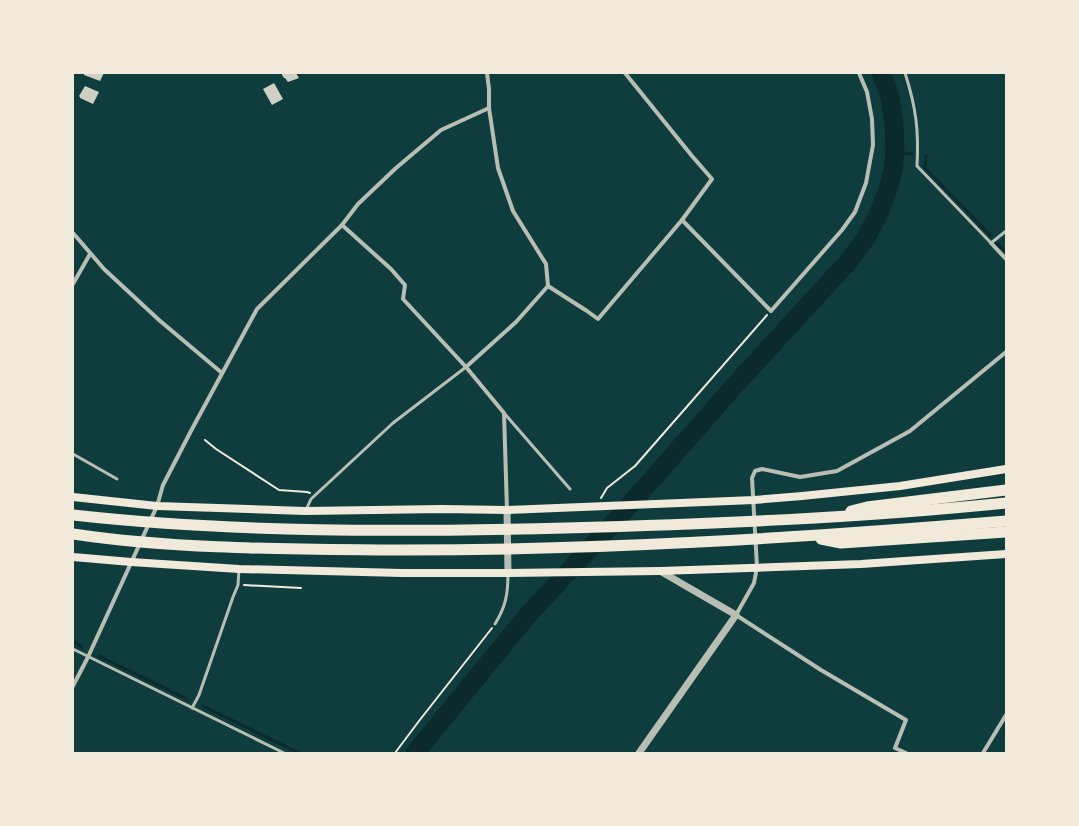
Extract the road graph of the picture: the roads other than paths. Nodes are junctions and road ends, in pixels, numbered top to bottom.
1 (487, 73) edge
2 (625, 73) edge
3 (859, 73) edge
4 (905, 73) edge
5 (489, 108) junction
6 (682, 220) junction
7 (342, 225) junction
8 (1006, 230) edge
9 (73, 233) edge
10 (991, 244) junction
11 (90, 254) junction
12 (1006, 259) edge
13 (73, 284) edge
14 (548, 286) junction
15 (1006, 352) edge
16 (466, 367) junction
17 (222, 373) junction
18 (504, 412) junction
19 (73, 454) edge
20 (1006, 469) edge
21 (117, 479) dead end
22 (570, 489) dead end
23 (1006, 490) edge
24 (73, 497) edge
25 (754, 500) junction
26 (1006, 503) edge
27 (157, 506) junction
28 (507, 510) junction
29 (305, 511) junction
30 (73, 516) edge
31 (827, 518) junction
32 (1006, 521) edge
33 (1006, 532) edge
34 (73, 534) edge
35 (806, 536) junction
36 (1006, 554) edge
37 (73, 557) edge
38 (131, 562) junction
39 (757, 567) junction
40 (238, 569) junction
41 (660, 571) junction
42 (508, 573) junction
43 (736, 615) junction
44 (495, 624) road end
45 (73, 649) edge
46 (88, 657) junction
47 (73, 686) edge
48 (192, 708) junction
49 (1006, 714) edge
50 (284, 753) edge
51 (639, 753) edge
52 (906, 753) edge
53 (983, 753) edge

1 - 5 street
2 - 6 street
3 - 6 street
4 - 10 lane
5 - 7 street
5 - 14 street
6 - 14 street
7 - 16 street
7 - 17 street
8 - 10 lane
9 - 11 street
10 - 12 street
11 - 13 street
11 - 17 street
14 - 16 street
15 - 25 street
16 - 18 street
16 - 29 lane
17 - 27 street
18 - 22 lane
18 - 28 street
19 - 21 lane
20 - 25 main road
23 - 31 highway
24 - 27 main road
25 - 28 main road
25 - 39 street
26 - 31 highway
27 - 29 main road
27 - 38 street
28 - 29 main road
28 - 42 street
30 - 31 highway
32 - 35 highway
33 - 35 highway
34 - 35 highway
36 - 39 main road
37 - 38 main road
38 - 40 main road
38 - 46 street
39 - 41 main road
39 - 43 street
40 - 42 main road
40 - 48 lane
41 - 42 main road
41 - 43 street
42 - 44 lane
43 - 51 street
43 - 52 street
45 - 46 lane
46 - 47 street
46 - 48 lane
48 - 50 lane
49 - 53 street

